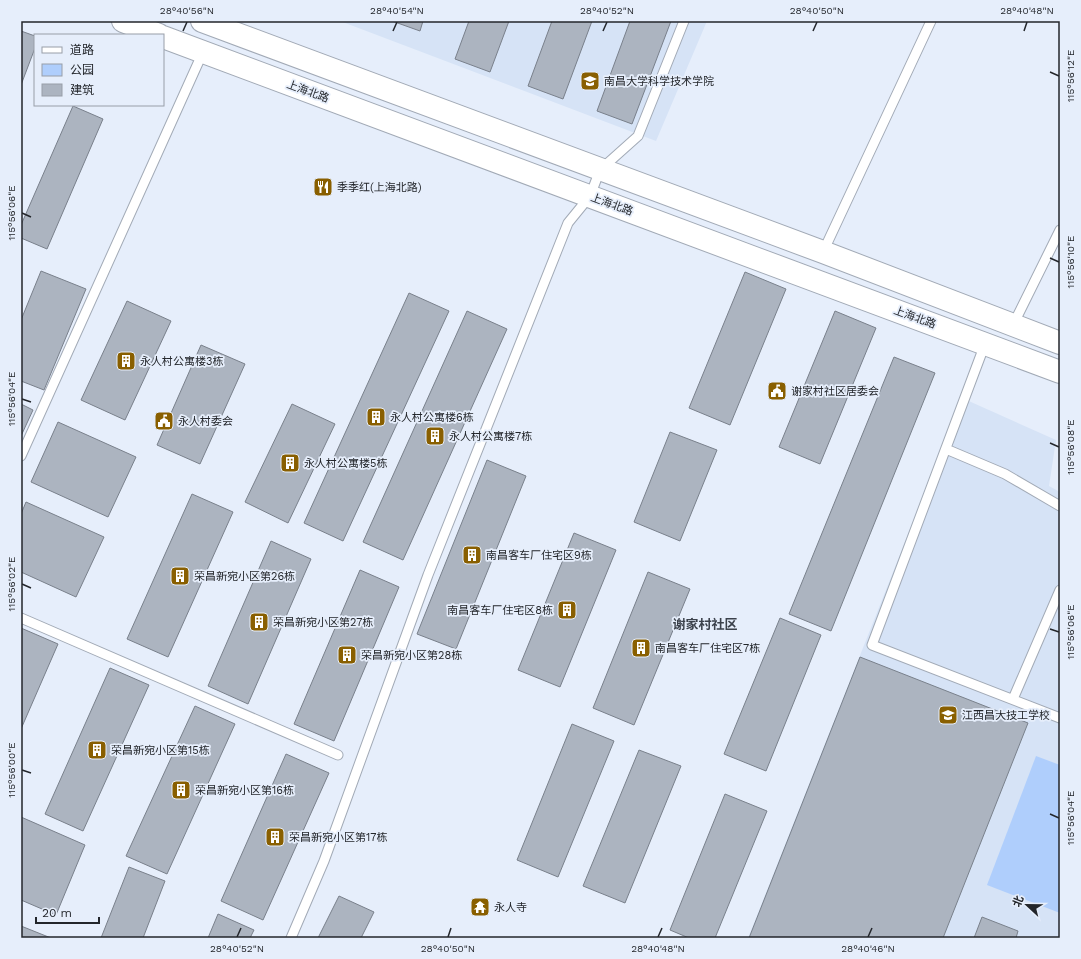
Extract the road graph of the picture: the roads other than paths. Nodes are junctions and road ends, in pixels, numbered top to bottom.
1 (123, 21) edge
2 (202, 21) edge
3 (684, 21) edge
4 (931, 21) edge
5 (156, 34) edge
6 (164, 37) edge
7 (204, 52) junction
8 (600, 170) junction
9 (590, 196) junction
10 (1060, 230) edge
11 (823, 252) junction
12 (1013, 325) junction
13 (1060, 343) edge
14 (985, 344) junction
15 (1060, 372) edge
16 (946, 449) junction
17 (21, 456) edge
18 (1060, 506) edge
19 (1060, 590) edge
20 (21, 618) edge
21 (1013, 699) junction
22 (1060, 718) edge
23 (338, 755) dead end
24 (291, 938) edge

1 - 5 main road
2 - 8 main road
3 - 8 lane
4 - 11 lane
6 - 7 main road, 上海北路
7 - 9 main road, 上海北路
7 - 17 lane
8 - 9 lane
8 - 11 main road
9 - 14 main road, 上海北路
9 - 24 lane
10 - 12 lane
11 - 12 main road
12 - 13 main road
14 - 15 main road, 上海北路
14 - 16 lane
16 - 18 lane
16 - 21 lane
19 - 21 lane
20 - 23 lane
21 - 22 lane

